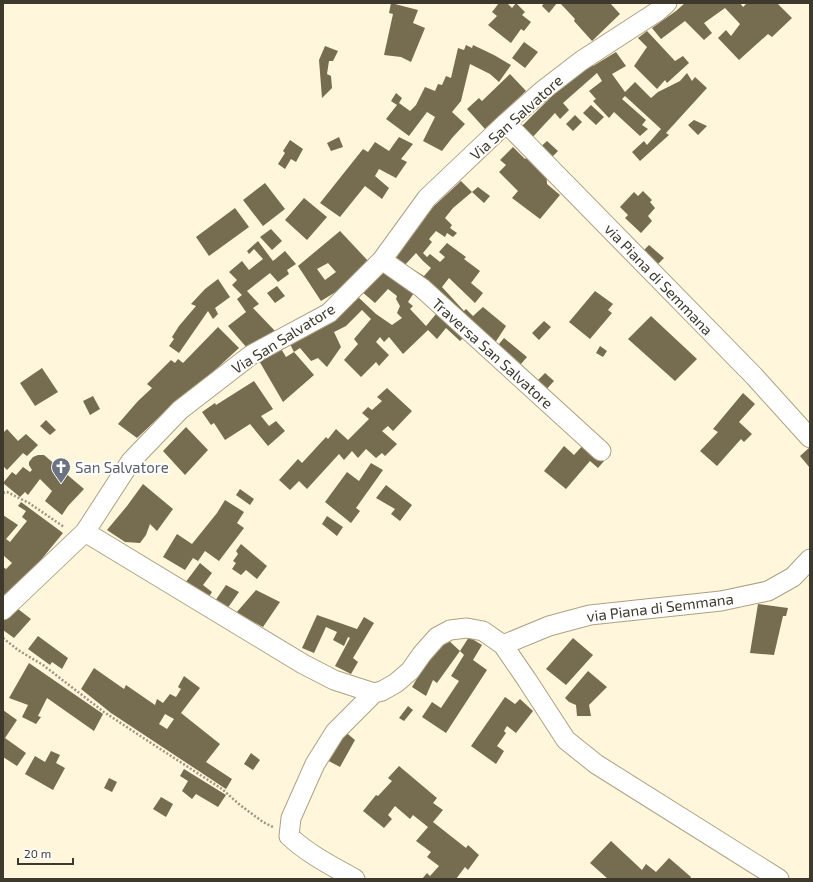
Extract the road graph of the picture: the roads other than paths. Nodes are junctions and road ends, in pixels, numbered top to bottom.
1 (667, 3) edge
2 (506, 123) junction
3 (382, 260) junction
4 (810, 438) edge
5 (601, 451) dead end
6 (82, 534) junction
7 (810, 559) edge
8 (3, 610) edge
9 (503, 645) junction
10 (374, 693) junction
11 (355, 879) edge
12 (779, 879) edge

1 - 2 street, Via San Salvatore
2 - 3 street, Via San Salvatore
2 - 4 street, via Piana di Semmana
3 - 5 street, Traversa San Salvatore
3 - 6 street, Via San Salvatore
6 - 8 street, Via San Salvatore
6 - 10 street
7 - 9 street, via Piana di Semmana
9 - 10 street
9 - 12 street
10 - 11 street

